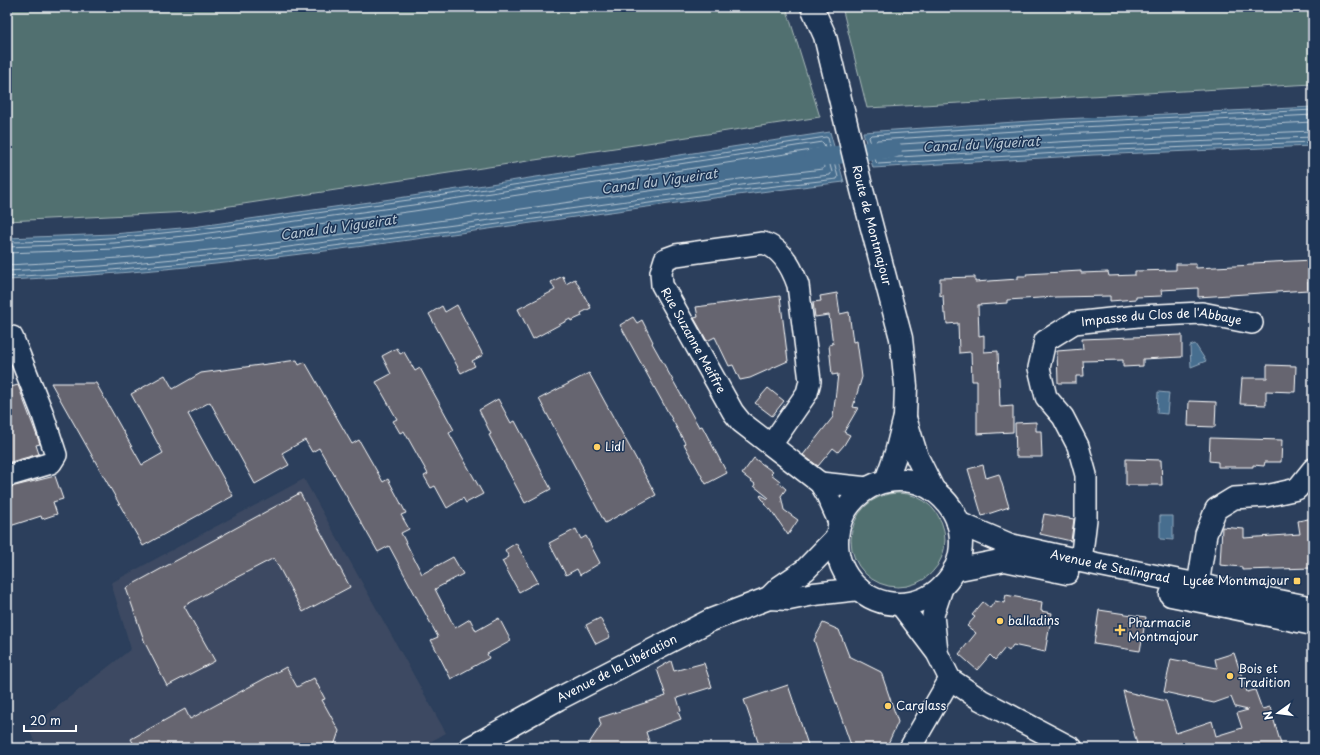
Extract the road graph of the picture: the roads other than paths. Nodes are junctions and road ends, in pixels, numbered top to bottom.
1 (812, 7) edge
2 (825, 7) edge
3 (825, 36) junction
4 (1252, 323) dead end
5 (9, 337) edge
6 (905, 417) junction
7 (771, 445) junction
8 (1313, 469) edge
9 (7, 476) edge
10 (820, 483) junction
11 (877, 485) junction
12 (934, 491) junction
13 (958, 523) junction
14 (838, 530) junction
15 (1082, 571) junction
16 (949, 578) junction
17 (1153, 585) junction
18 (1198, 585) junction
19 (858, 589) junction
20 (769, 598) junction
21 (900, 604) junction
22 (1219, 605) junction
23 (1313, 608) edge
24 (1313, 624) edge
25 (937, 653) junction
26 (950, 679) junction
27 (470, 748) edge
28 (910, 748) edge
29 (1072, 748) edge

1 - 3 main road, Route de Montmajour
2 - 3 main road, Route de Montmajour
3 - 6 main road, Route de Montmajour
4 - 15 street, Impasse du Clos de l'Abbaye
5 - 9 street
6 - 11 main road, Route de Montmajour
6 - 12 main road, Route de Montmajour
7 - 7 street, Rue Suzanne Meiffre
7 - 10 street, Rue Suzanne Meiffre
8 - 18 street
10 - 11 street
10 - 14 street, Rue Suzanne Meiffre
11 - 12 main road
11 - 14 main road
12 - 13 main road
13 - 15 main road, Avenue de Stalingrad
13 - 16 main road
14 - 19 main road
14 - 20 main road, Avenue de la Libération
15 - 16 main road, Avenue de Stalingrad
15 - 17 main road, Avenue de Stalingrad
16 - 21 main road
16 - 25 street
17 - 18 main road
17 - 22 main road, Avenue de Stalingrad
18 - 22 main road
18 - 23 main road
19 - 20 main road, Avenue de la Libération
19 - 21 main road
20 - 27 main road, Avenue de la Libération
21 - 25 street
22 - 24 main road, Avenue de Stalingrad
25 - 26 street
26 - 28 street
26 - 29 street

